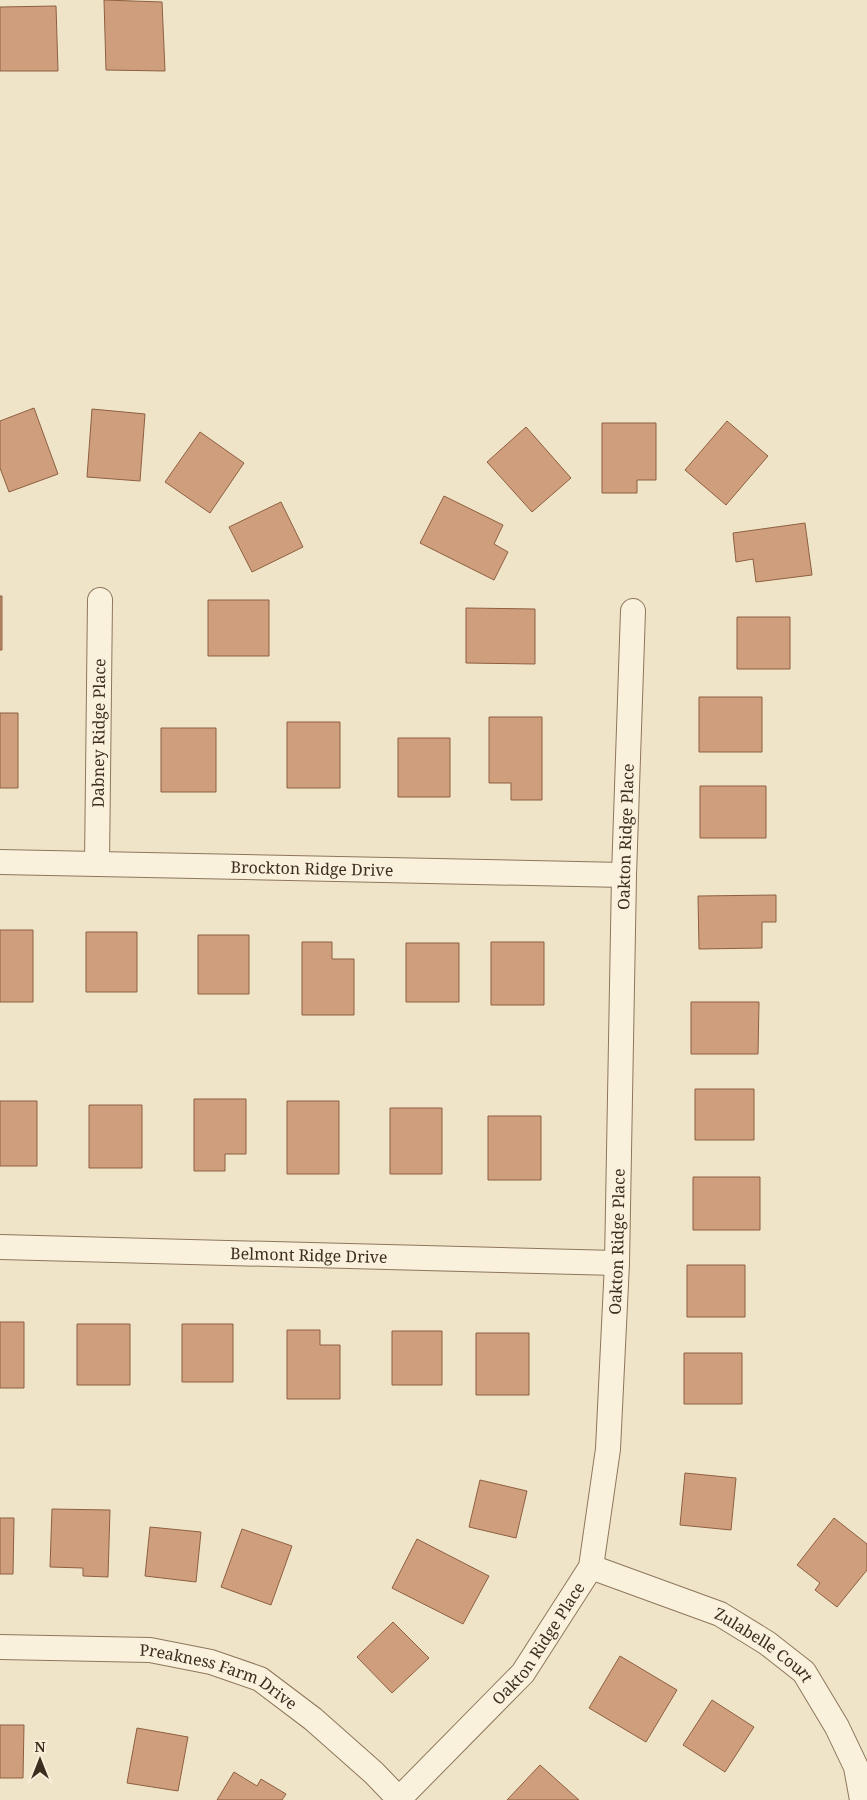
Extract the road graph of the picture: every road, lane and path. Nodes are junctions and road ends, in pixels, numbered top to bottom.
1 (100, 600) dead end
2 (633, 611) dead end
3 (0, 862) edge
4 (97, 864) junction
5 (624, 875) junction
6 (0, 1247) edge
7 (617, 1263) junction
8 (591, 1567) junction
9 (0, 1647) edge
10 (399, 1800) edge
11 (862, 1800) edge

1 - 4 street, Dabney Ridge Place
2 - 5 street, Oakton Ridge Place
3 - 4 street, Brockton Ridge Drive
4 - 5 street, Brockton Ridge Drive
5 - 7 street, Oakton Ridge Place
6 - 7 street, Belmont Ridge Drive
7 - 8 street, Oakton Ridge Place
8 - 10 street, Oakton Ridge Place
8 - 11 street, Zulabelle Court
9 - 10 street, Preakness Farm Drive

